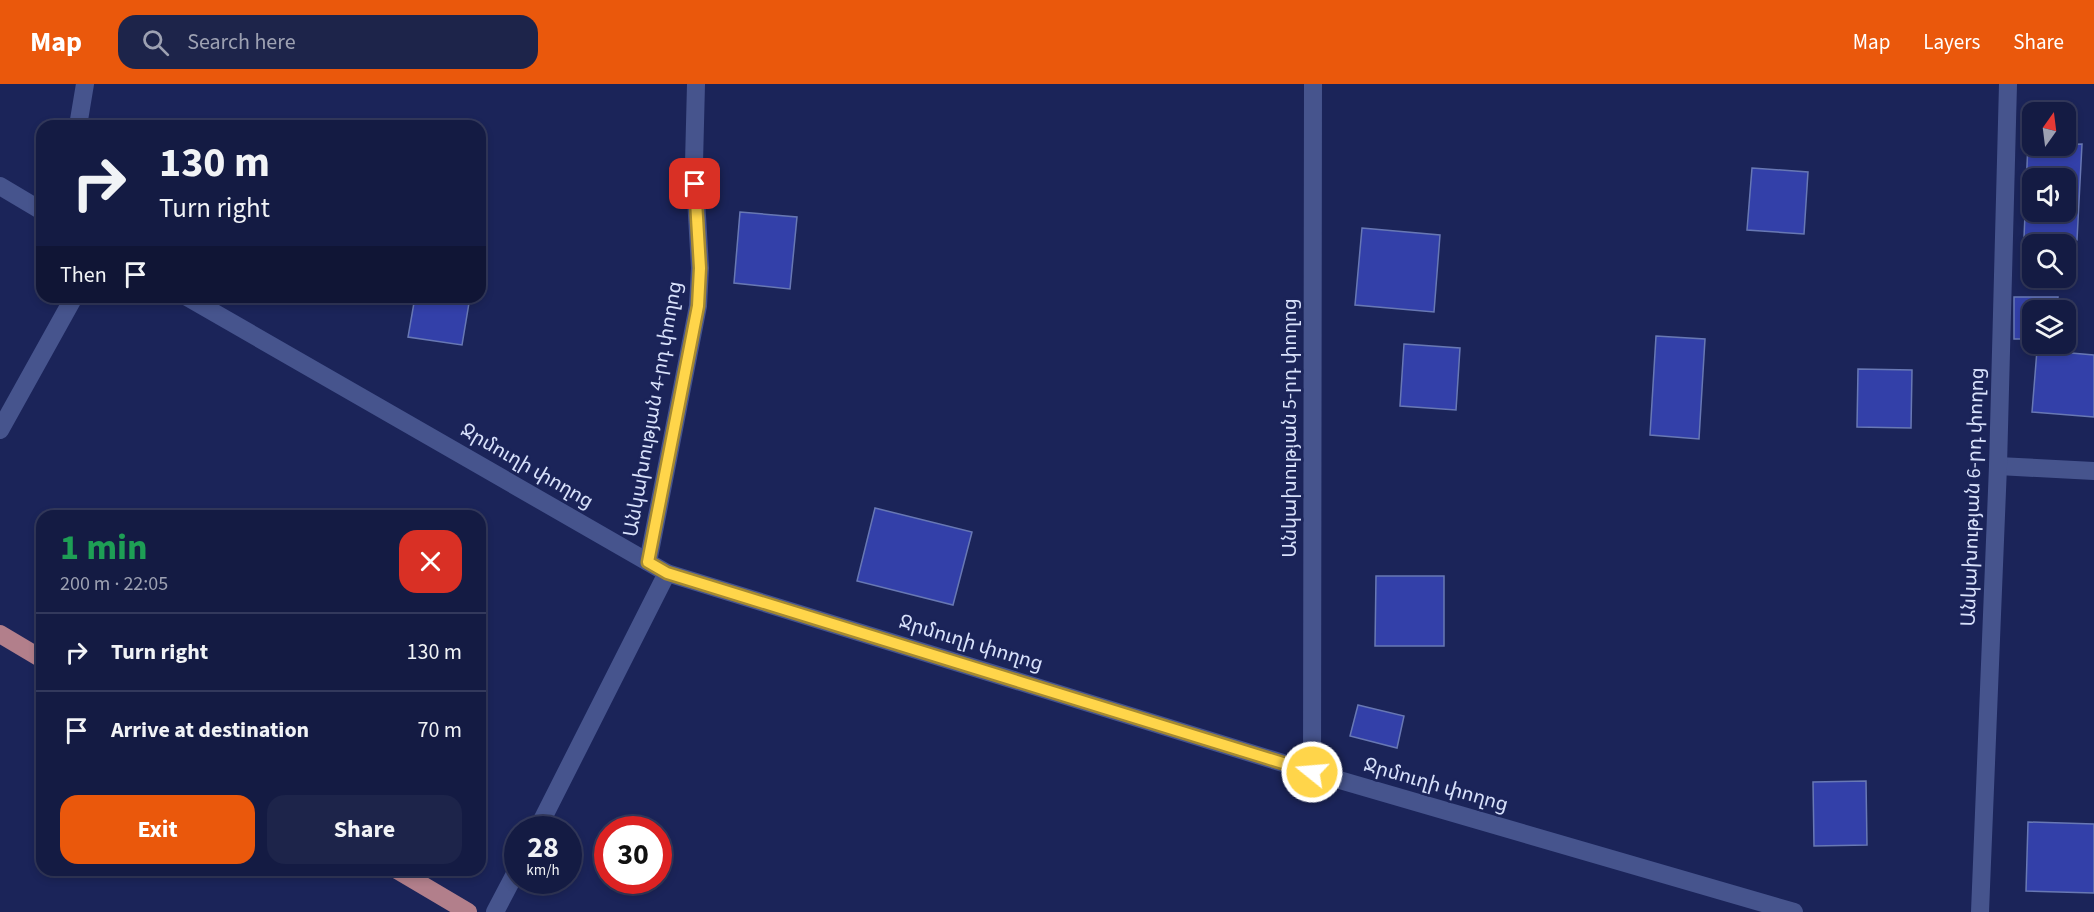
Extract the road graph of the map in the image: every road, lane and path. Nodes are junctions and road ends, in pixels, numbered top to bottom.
1 (85, 84) edge
2 (696, 84) edge
3 (1313, 84) edge
4 (2008, 84) edge
5 (79, 120) edge
6 (0, 186) edge
7 (36, 207) edge
8 (71, 303) edge
9 (197, 303) edge
10 (0, 430) edge
11 (1998, 466) junction
12 (2094, 471) edge
13 (648, 562) junction
14 (667, 573) junction
15 (0, 634) edge
16 (36, 655) edge
17 (1312, 772) junction
18 (544, 816) edge
19 (407, 876) edge
20 (504, 894) edge
21 (468, 912) edge
22 (495, 912) edge
23 (1794, 912) edge
24 (1980, 912) edge

1 - 5 street
2 - 13 street, Անկախության 4-րդ փողոց
3 - 17 street, Անկախության 5-րդ փողոց
4 - 11 street, Անկախության 6-րդ փողոց
6 - 7 street
8 - 10 street
9 - 13 street, Ջրմուղի փողոց
11 - 12 street
11 - 24 street, Անկախության 6-րդ փողոց
13 - 14 street, Ջրմուղի փողոց
14 - 17 street, Ջրմուղի փողոց
14 - 18 street
15 - 16 main road
17 - 23 street, Ջրմուղի փողոց
19 - 21 main road
20 - 22 street

